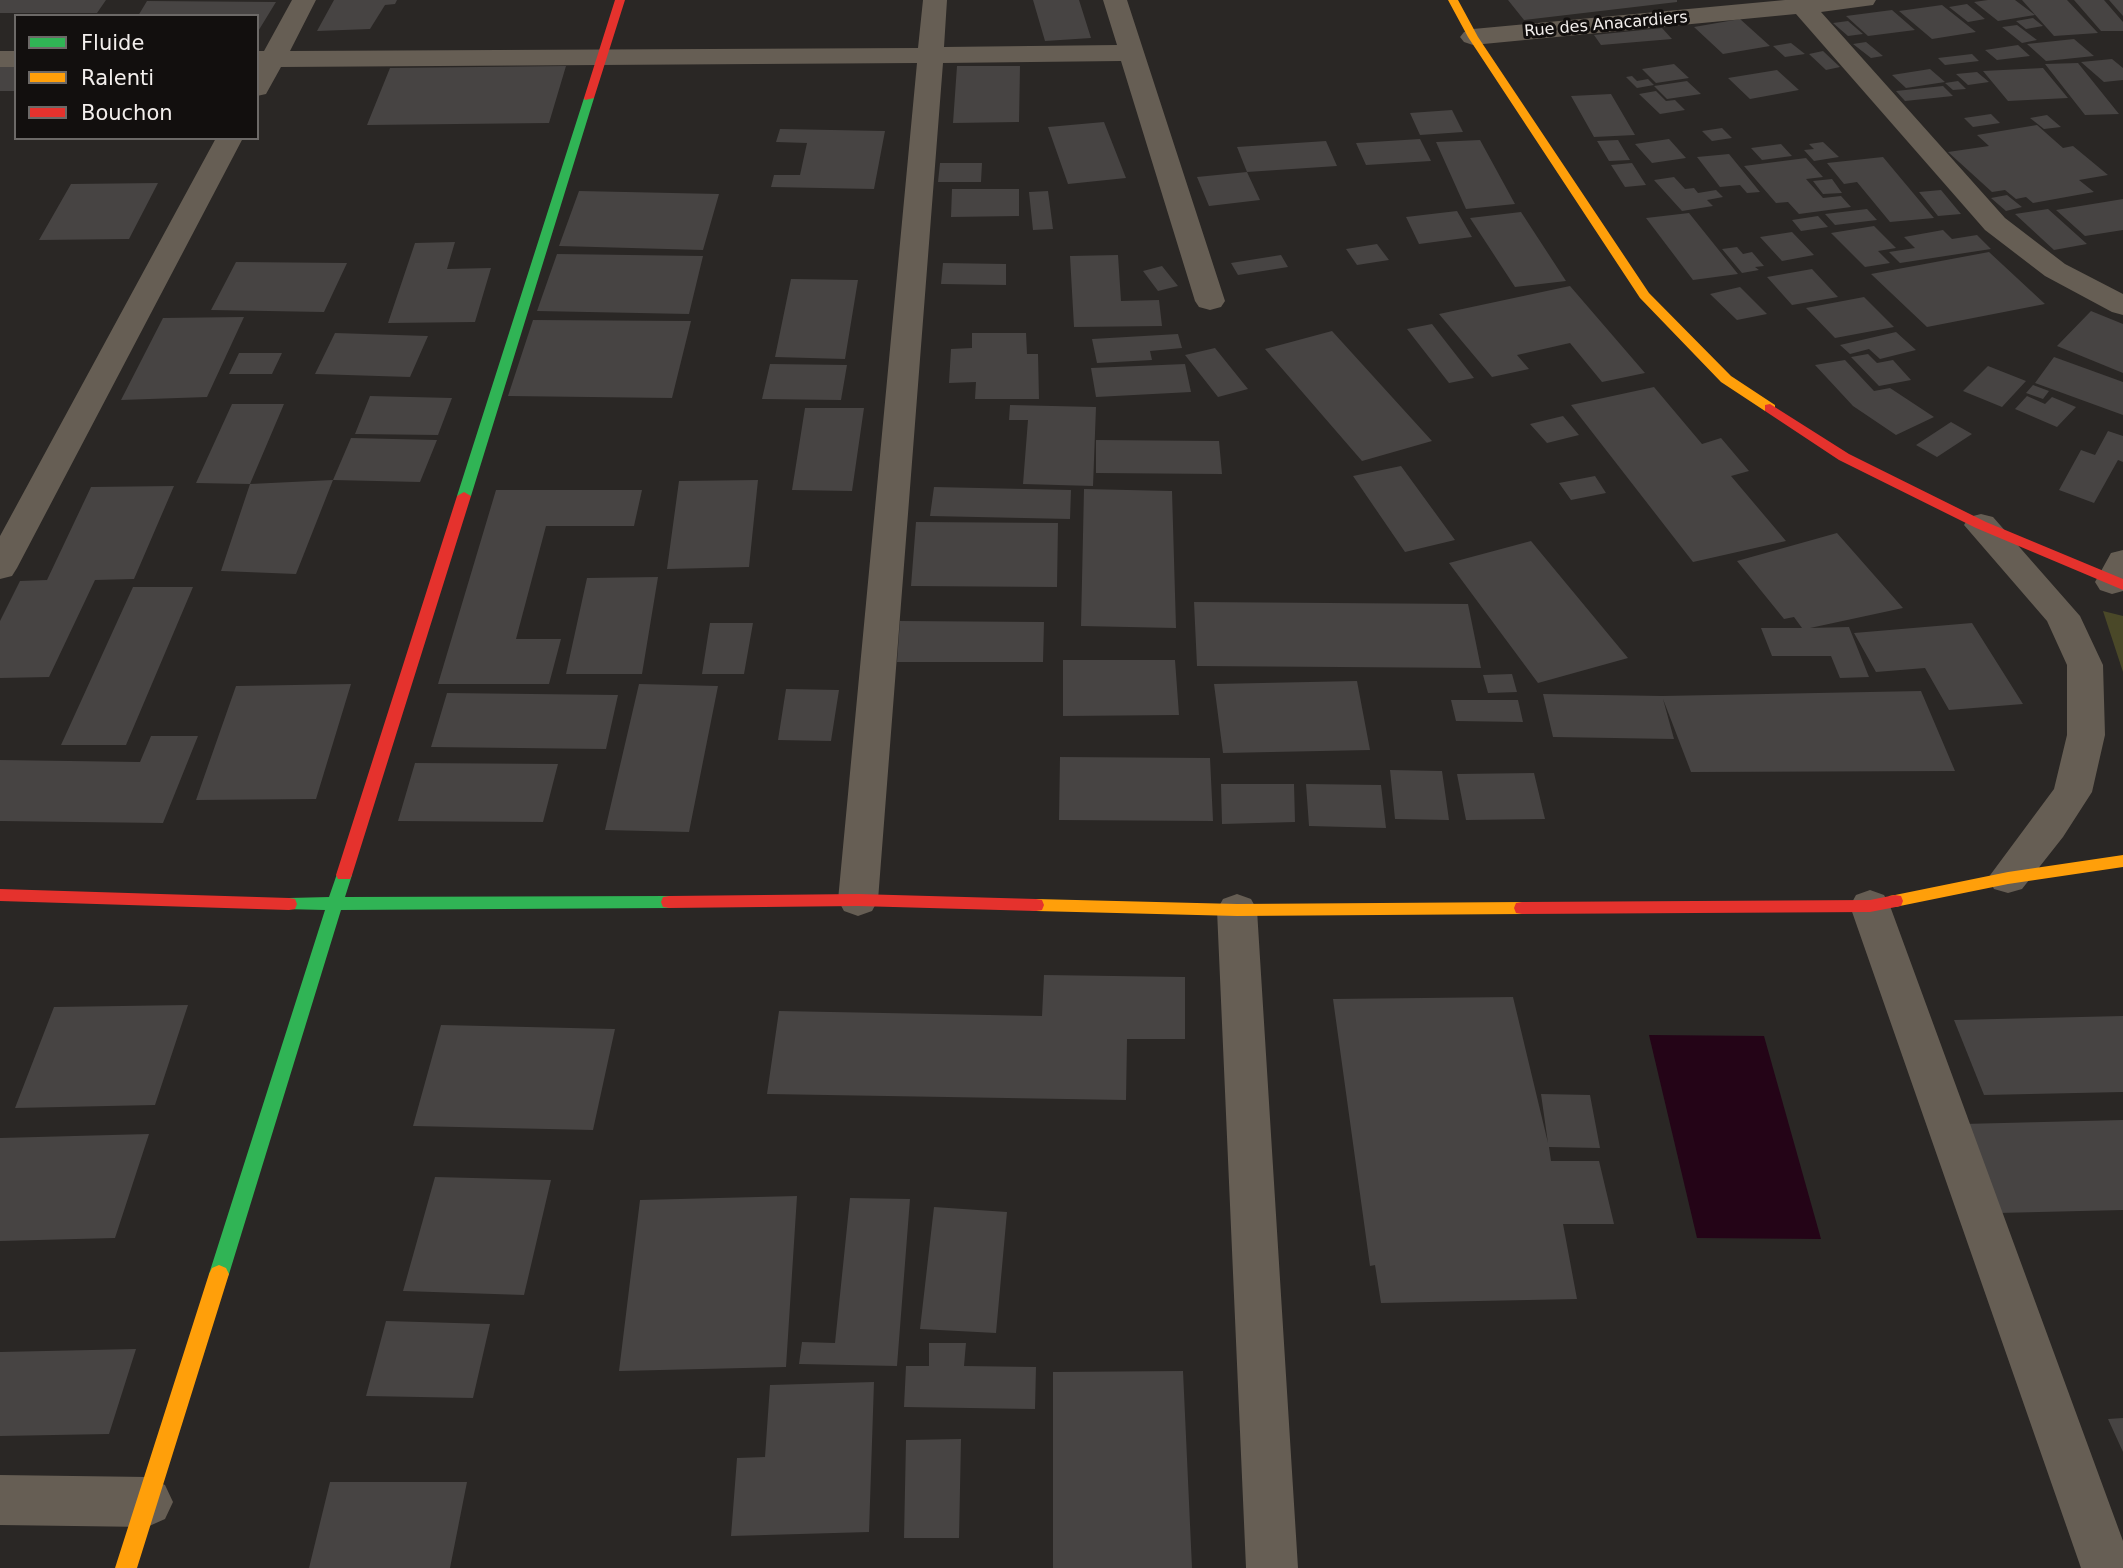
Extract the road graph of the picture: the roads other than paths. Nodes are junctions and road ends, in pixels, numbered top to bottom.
1 (304, 0) edge
2 (620, 0) edge
3 (936, 0) edge
4 (1115, 0) edge
5 (1452, 0) edge
6 (1864, 0) edge
7 (1799, 3) edge
8 (1473, 37) junction
9 (1133, 53) junction
10 (931, 56) junction
11 (265, 59) edge
12 (603, 59) junction
13 (259, 81) edge
14 (229, 140) edge
15 (1210, 301) dead end
16 (2123, 306) edge
17 (16, 507) edge
18 (1981, 525) junction
19 (0, 568) edge
20 (2119, 576) edge
21 (2123, 861) edge
22 (2008, 878) junction
23 (0, 895) edge
24 (858, 900) junction
25 (335, 905) junction
26 (1870, 906) junction
27 (1237, 910) junction
28 (0, 1500) edge
29 (147, 1502) junction
30 (126, 1568) edge
31 (1272, 1568) edge
32 (2107, 1568) edge

1 - 11 street
2 - 12 street
3 - 10 street
4 - 9 street
5 - 8 street
6 - 7 street, Rue des Anacardiers
7 - 8 street, Rue des Anacardiers
7 - 16 street
8 - 18 street
9 - 10 street
9 - 15 street
10 - 12 street
10 - 24 street
11 - 12 street
11 - 13 street
12 - 25 street
14 - 17 street
17 - 19 street
18 - 20 street
18 - 22 street
21 - 22 street
22 - 26 street
23 - 25 street
24 - 25 street
24 - 27 street
25 - 29 street
26 - 27 street
26 - 32 street
27 - 31 street
28 - 29 street
29 - 30 street

